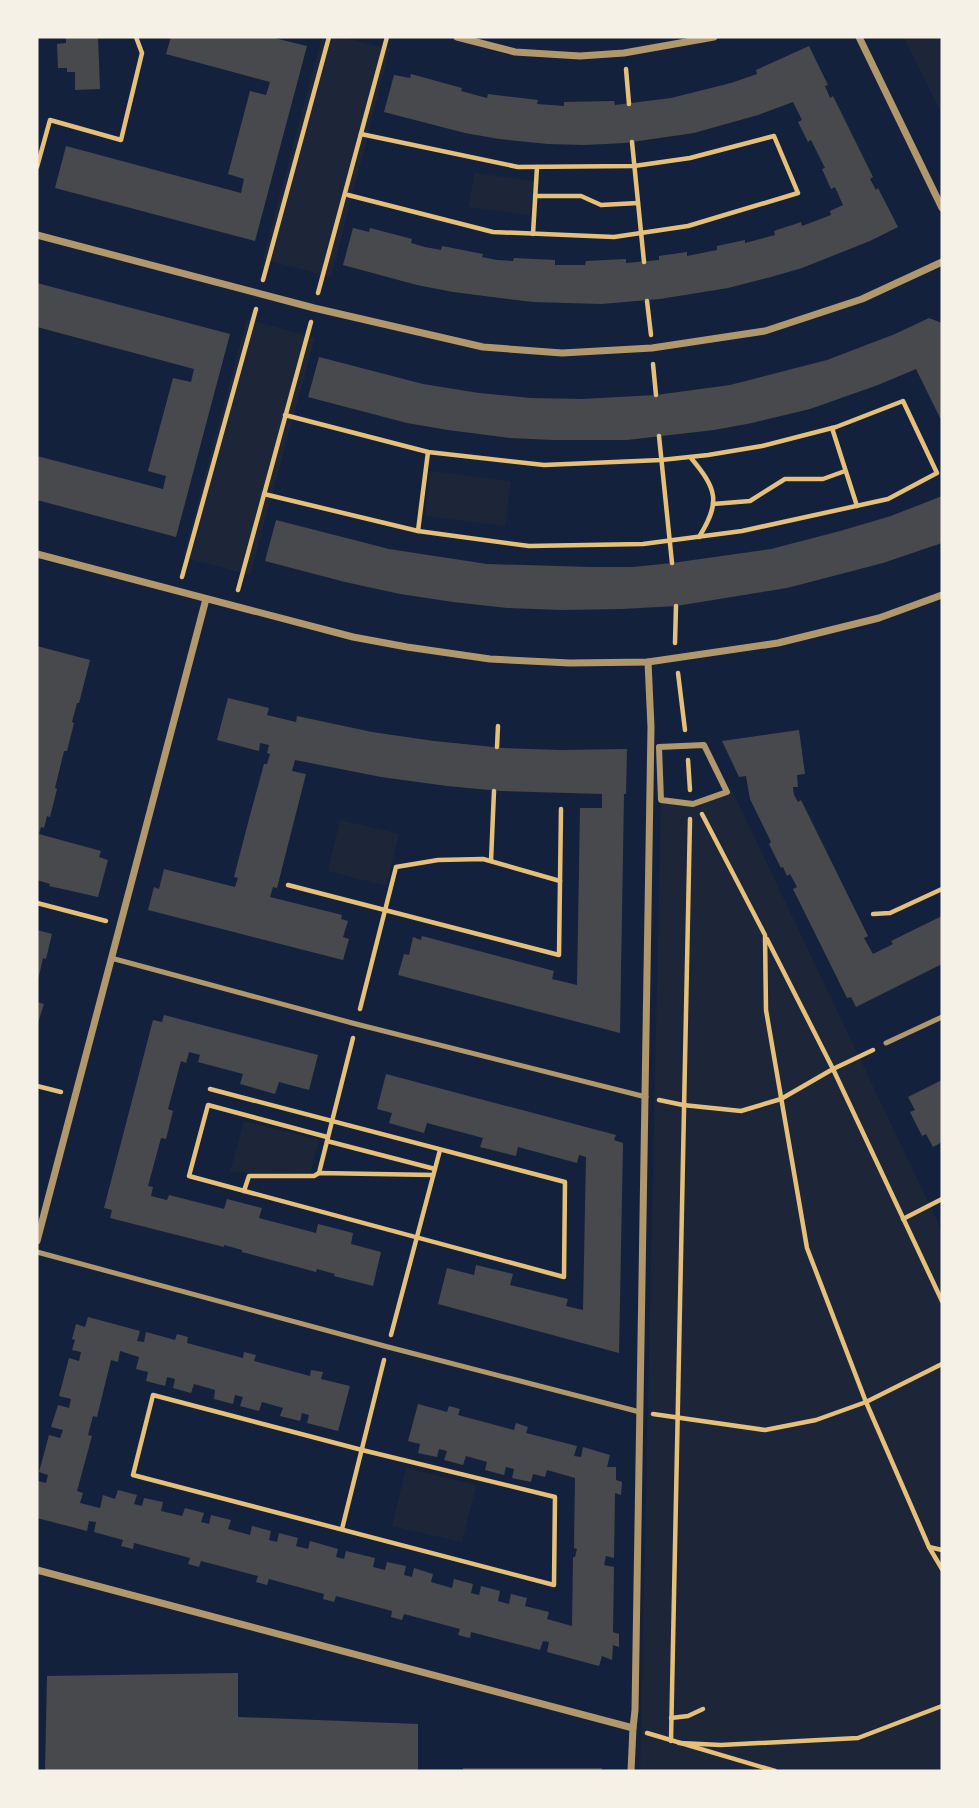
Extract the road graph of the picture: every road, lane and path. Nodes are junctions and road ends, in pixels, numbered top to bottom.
1 (136, 37) edge
2 (329, 37) edge
3 (457, 37) edge
4 (714, 37) edge
5 (859, 37) edge
6 (361, 134) dead end
7 (632, 142) dead end
8 (634, 166) junction
9 (37, 167) edge
10 (537, 167) junction
11 (348, 195) dead end
12 (535, 196) junction
13 (638, 203) junction
14 (942, 208) edge
15 (642, 233) junction
16 (37, 234) edge
17 (533, 234) junction
18 (644, 262) dead end
19 (942, 262) edge
20 (260, 293) junction
21 (285, 415) dead end
22 (832, 428) junction
23 (659, 436) dead end
24 (428, 452) junction
25 (691, 457) junction
26 (661, 460) junction
27 (845, 471) junction
28 (264, 494) dead end
29 (713, 504) junction
30 (857, 506) junction
31 (418, 531) junction
32 (698, 537) junction
33 (669, 540) junction
34 (37, 554) edge
35 (671, 563) dead end
36 (178, 592) junction
37 (942, 595) edge
38 (206, 599) junction
39 (676, 606) dead end
40 (676, 659) junction
41 (649, 662) junction
42 (498, 726) dead end
43 (687, 746) junction
44 (497, 747) dead end
45 (494, 791) dead end
46 (693, 804) junction
47 (561, 809) dead end
48 (491, 861) junction
49 (560, 881) junction
50 (288, 884) dead end
51 (942, 889) edge
52 (37, 903) edge
53 (385, 909) junction
54 (873, 914) dead end
55 (120, 925) junction
56 (765, 935) junction
57 (111, 958) junction
58 (942, 1017) edge
59 (356, 1024) junction
60 (886, 1043) joint
61 (833, 1069) junction
62 (37, 1086) edge
63 (211, 1089) dead end
64 (75, 1095) junction
65 (646, 1097) junction
66 (780, 1098) junction
67 (684, 1105) junction
68 (332, 1122) junction
69 (327, 1139) junction
70 (440, 1150) junction
71 (434, 1172) junction
72 (319, 1173) junction
73 (244, 1191) junction
74 (942, 1199) edge
75 (903, 1219) junction
76 (417, 1238) junction
77 (37, 1241) edge
78 (37, 1252) edge
79 (942, 1301) edge
80 (388, 1347) junction
81 (942, 1364) edge
82 (866, 1402) junction
83 (640, 1412) junction
84 (676, 1419) junction
85 (362, 1450) junction
86 (342, 1530) junction
87 (929, 1547) junction
88 (942, 1550) edge
89 (942, 1569) edge
90 (37, 1570) edge
91 (942, 1706) edge
92 (703, 1709) dead end
93 (671, 1718) junction
94 (633, 1728) junction
95 (671, 1741) junction
96 (680, 1743) junction
97 (631, 1771) edge
98 (775, 1771) edge

1 - 9 path
2 - 20 path
3 - 4 street
5 - 14 street
6 - 10 path
7 - 8 path
8 - 10 path
8 - 13 path
8 - 15 path
10 - 12 path
11 - 17 path
12 - 13 path
12 - 17 path
13 - 15 path
15 - 17 path
15 - 18 path
16 - 20 street
19 - 20 street
20 - 36 path
21 - 24 path
22 - 25 path
22 - 27 path
22 - 30 path
23 - 26 path
24 - 26 path
24 - 31 path
25 - 26 path
25 - 29 path
26 - 33 path
27 - 29 path
27 - 30 path
28 - 31 path
29 - 32 path
30 - 32 path
31 - 33 path
32 - 33 path
33 - 35 path
34 - 36 street
36 - 38 street
37 - 40 street
38 - 41 street
38 - 55 street
39 - 40 path
40 - 41 street
40 - 43 path
41 - 65 street
42 - 44 path
43 - 46 path
43 - 46 street
43 - 46 street
45 - 48 path
46 - 56 path
46 - 67 path
47 - 49 path
48 - 49 path
48 - 53 path
49 - 53 path
50 - 53 path
51 - 54 path
52 - 55 path
53 - 59 path
55 - 57 street
56 - 61 path
56 - 66 path
57 - 59 lane
57 - 64 street
58 - 60 lane
59 - 65 lane
59 - 68 path
60 - 61 path
61 - 66 path
61 - 75 path
62 - 64 path
63 - 68 path
64 - 77 street
65 - 67 path
65 - 83 street
66 - 67 path
66 - 82 path
67 - 84 path
68 - 69 path
68 - 70 path
69 - 71 path
69 - 72 path
69 - 73 path
70 - 71 path
70 - 76 path
71 - 72 path
71 - 76 path
72 - 73 path
73 - 76 path
74 - 75 path
75 - 79 path
76 - 80 path
78 - 80 lane
80 - 83 lane
80 - 85 path
81 - 82 path
82 - 84 path
82 - 87 path
83 - 84 path
83 - 94 street
84 - 93 path
85 - 86 path
85 - 86 path
85 - 86 path
87 - 88 path
87 - 89 path
90 - 94 street
91 - 96 path
92 - 93 path
93 - 95 path
94 - 95 path
94 - 97 street
95 - 96 path
96 - 98 path

